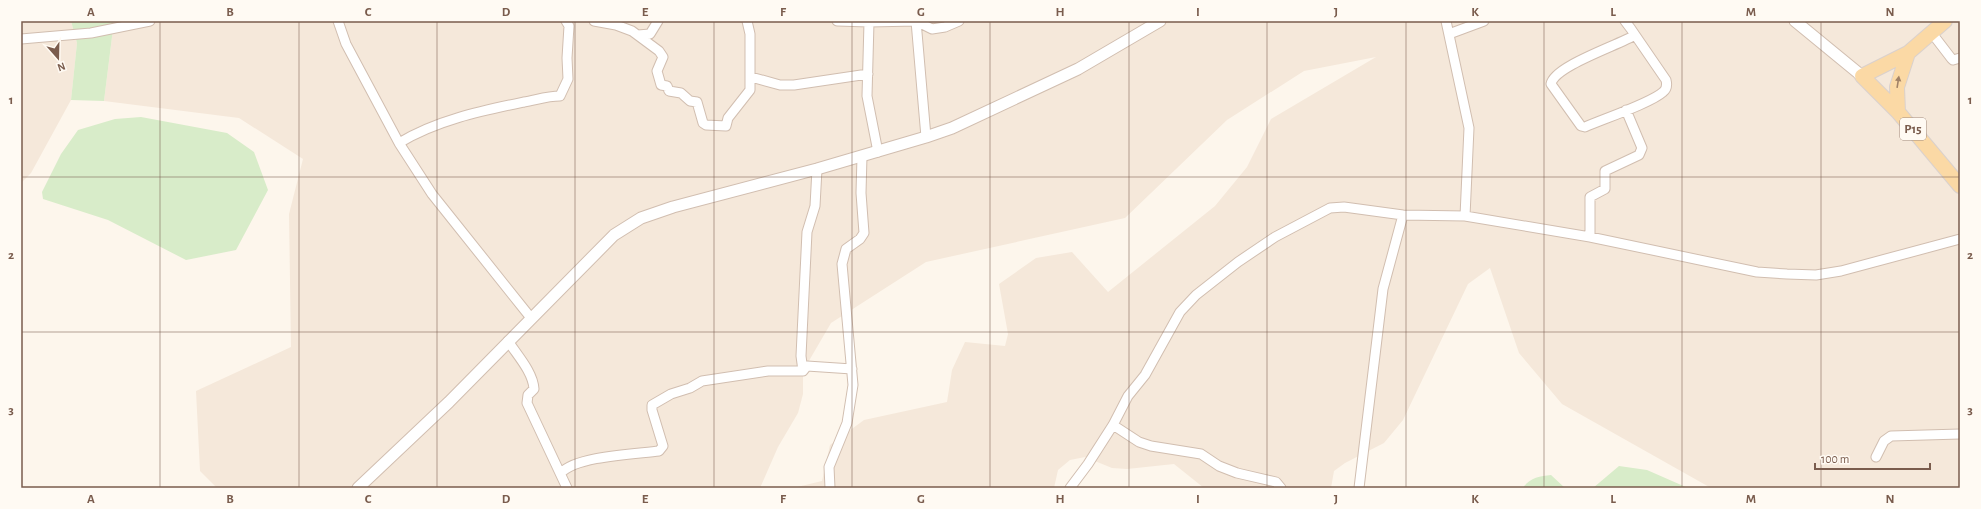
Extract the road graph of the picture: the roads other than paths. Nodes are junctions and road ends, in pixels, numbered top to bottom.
1 (150, 21) edge
2 (338, 21) edge
3 (566, 21) edge
4 (594, 21) edge
5 (658, 21) edge
6 (747, 21) edge
7 (837, 21) edge
8 (916, 21) edge
9 (959, 21) edge
10 (1160, 21) edge
11 (1446, 21) edge
12 (1484, 21) edge
13 (1625, 21) edge
14 (1795, 21) edge
15 (1944, 21) edge
16 (869, 22) edge
17 (120, 24) edge
18 (1932, 32) junction
19 (1449, 34) junction
20 (638, 35) junction
21 (1635, 35) junction
22 (21, 39) edge
23 (1908, 53) junction
24 (1960, 58) edge
25 (868, 74) junction
26 (1862, 76) junction
27 (751, 77) junction
28 (1626, 110) junction
29 (1898, 112) junction
30 (926, 138) junction
31 (399, 143) junction
32 (878, 152) junction
33 (862, 156) junction
34 (818, 169) junction
35 (1960, 186) edge
36 (1403, 215) junction
37 (1465, 216) junction
38 (1590, 238) junction
39 (1960, 239) edge
40 (531, 318) junction
41 (508, 341) junction
42 (852, 369) junction
43 (803, 371) junction
44 (1113, 425) junction
45 (1960, 434) edge
46 (1876, 457) dead end
47 (561, 473) junction
48 (358, 488) edge
49 (567, 488) edge
50 (830, 488) edge
51 (1070, 488) edge
52 (1281, 488) edge
53 (1359, 488) edge

1 - 17 street
2 - 31 street
3 - 31 street
4 - 20 street
5 - 20 street
6 - 27 street
7 - 16 street
8 - 9 street
8 - 16 street
8 - 30 street
10 - 30 street
11 - 19 street
12 - 19 street
13 - 21 street
14 - 26 street
15 - 18 main road
16 - 25 street
17 - 22 street
18 - 23 main road
18 - 24 street
19 - 37 street
20 - 27 street
21 - 28 street
21 - 28 street
23 - 26 main road
29 -> 23 main road, P15
25 - 27 street
25 - 32 street
26 - 29 main road, P15
28 - 38 street
29 - 35 main road, P15
30 - 32 street
31 - 40 street
32 - 33 street
33 - 34 street
33 - 42 street
34 - 40 street
34 - 43 street
36 - 37 street
36 - 44 street
36 - 53 street
37 - 38 street
38 - 39 street
40 - 41 street
41 - 47 street
41 - 48 street
42 - 43 street
42 - 50 street
43 - 47 street
44 - 51 street
44 - 52 street
45 - 46 street
47 - 49 street

